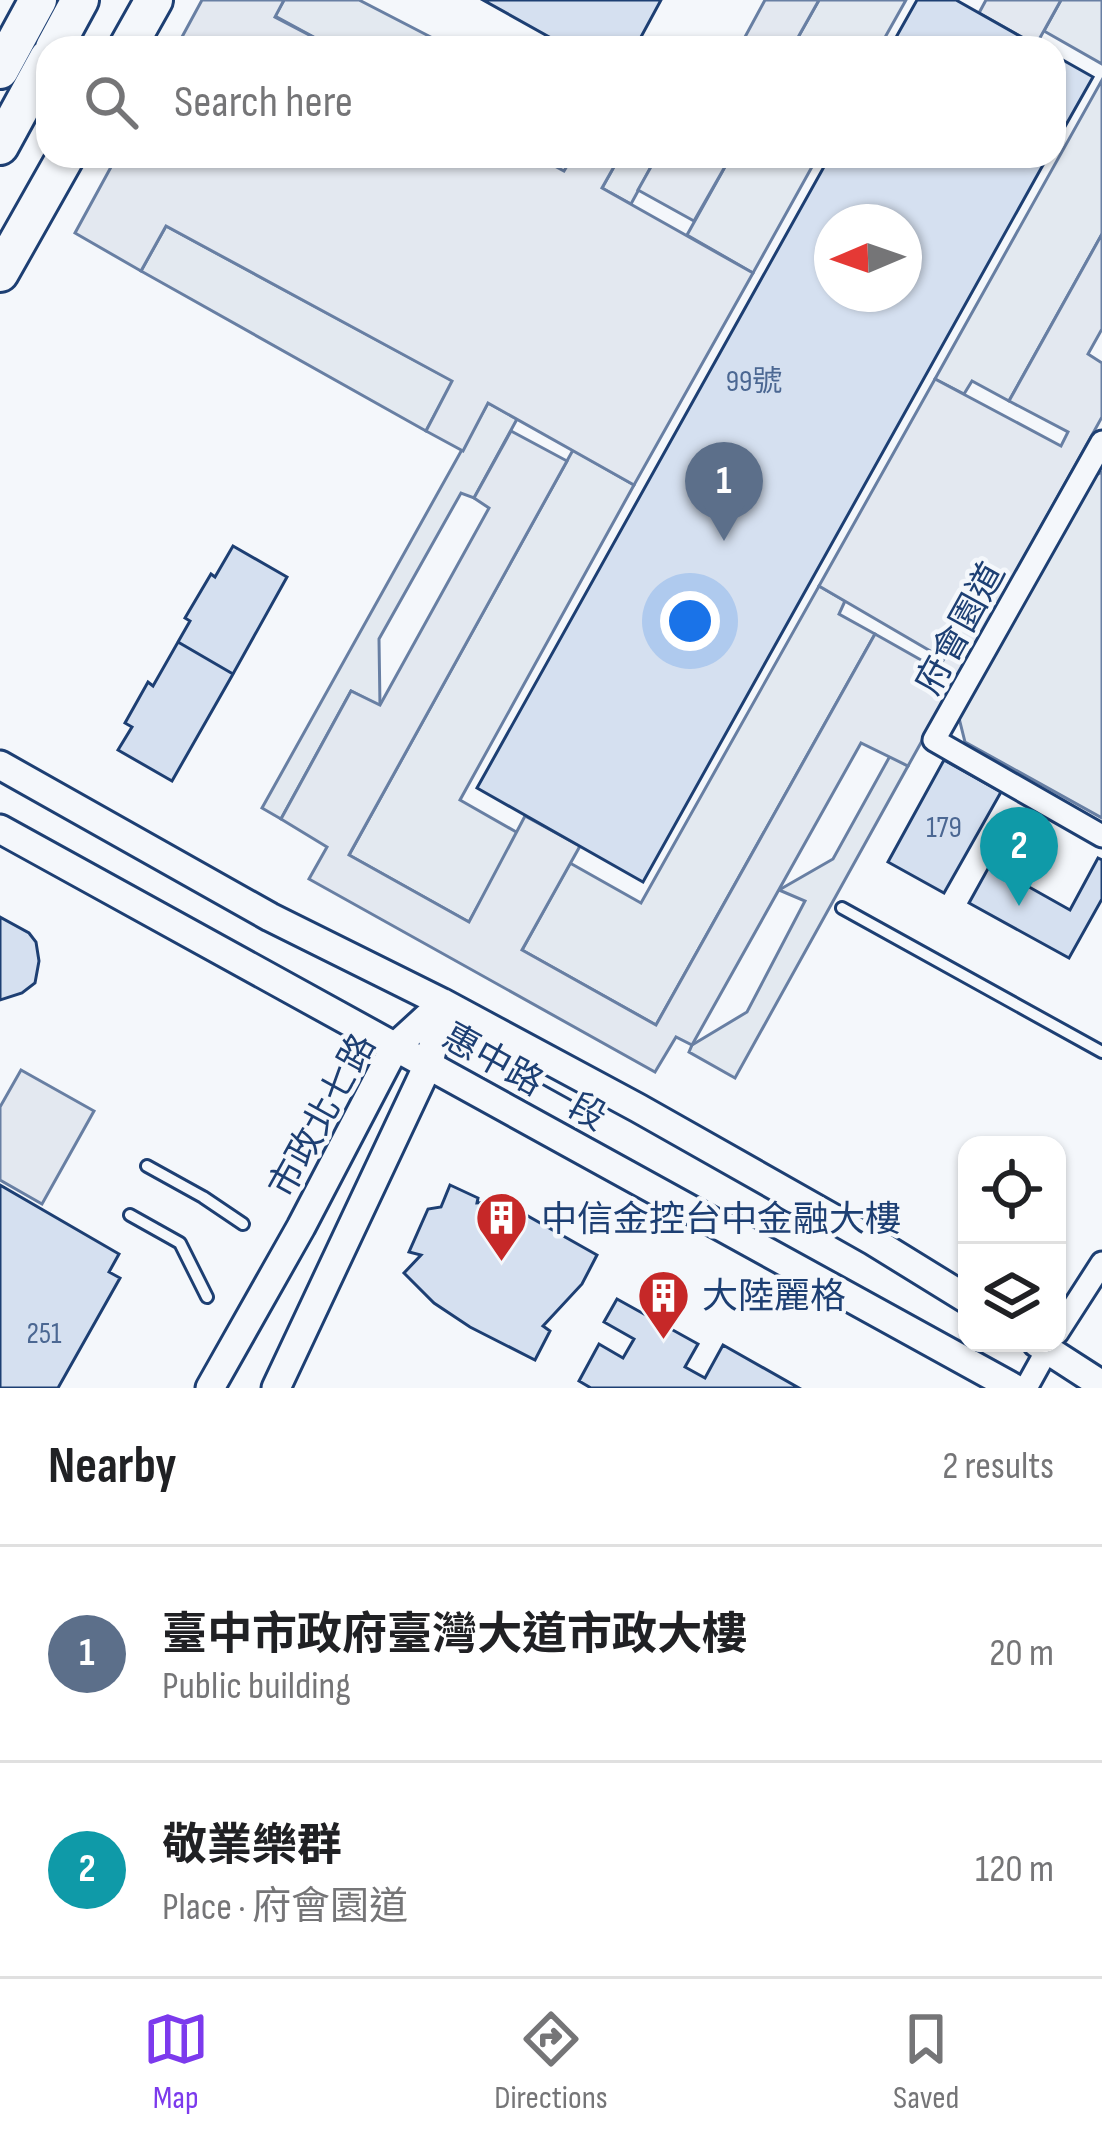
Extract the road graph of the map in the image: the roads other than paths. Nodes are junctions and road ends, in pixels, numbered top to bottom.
1 (38, 0) edge
2 (80, 0) edge
3 (154, 0) edge
4 (60, 36) edge
5 (134, 36) edge
6 (0, 70) edge
7 (36, 80) edge
8 (0, 146) edge
9 (59, 168) edge
10 (0, 273) edge
11 (1102, 442) edge
12 (0, 764) edge
13 (0, 829) edge
14 (1102, 836) edge
15 (842, 908) dead end
16 (443, 1003) junction
17 (395, 1048) junction
18 (1102, 1052) edge
19 (429, 1063) junction
20 (147, 1166) dead end
21 (130, 1215) dead end
22 (243, 1224) dead end
23 (1102, 1263) edge
24 (958, 1293) edge
25 (207, 1297) dead end
26 (1066, 1316) edge
27 (1043, 1352) edge
28 (1061, 1352) edge
29 (1102, 1385) edge
30 (210, 1388) edge
31 (276, 1388) edge
32 (1014, 1388) edge
33 (1026, 1388) edge

1 - 6 main road
2 - 4 main road
3 - 5 main road
7 - 8 main road
9 - 10 main road
11 - 14 street, 府會園道
12 - 16 street, 惠中路一段
13 - 17 street, 惠中路一段
15 - 18 lane
16 - 17 street, 市政北七路
16 - 19 street, 市政北七路
16 - 24 street, 惠中路一段
17 - 19 street, 惠中路一段
17 - 30 street, 市政北七路
19 - 31 street, 市政北七路
19 - 32 street, 惠中路一段
20 - 22 lane
21 - 25 lane
23 - 26 street
27 - 33 street
28 - 29 street

